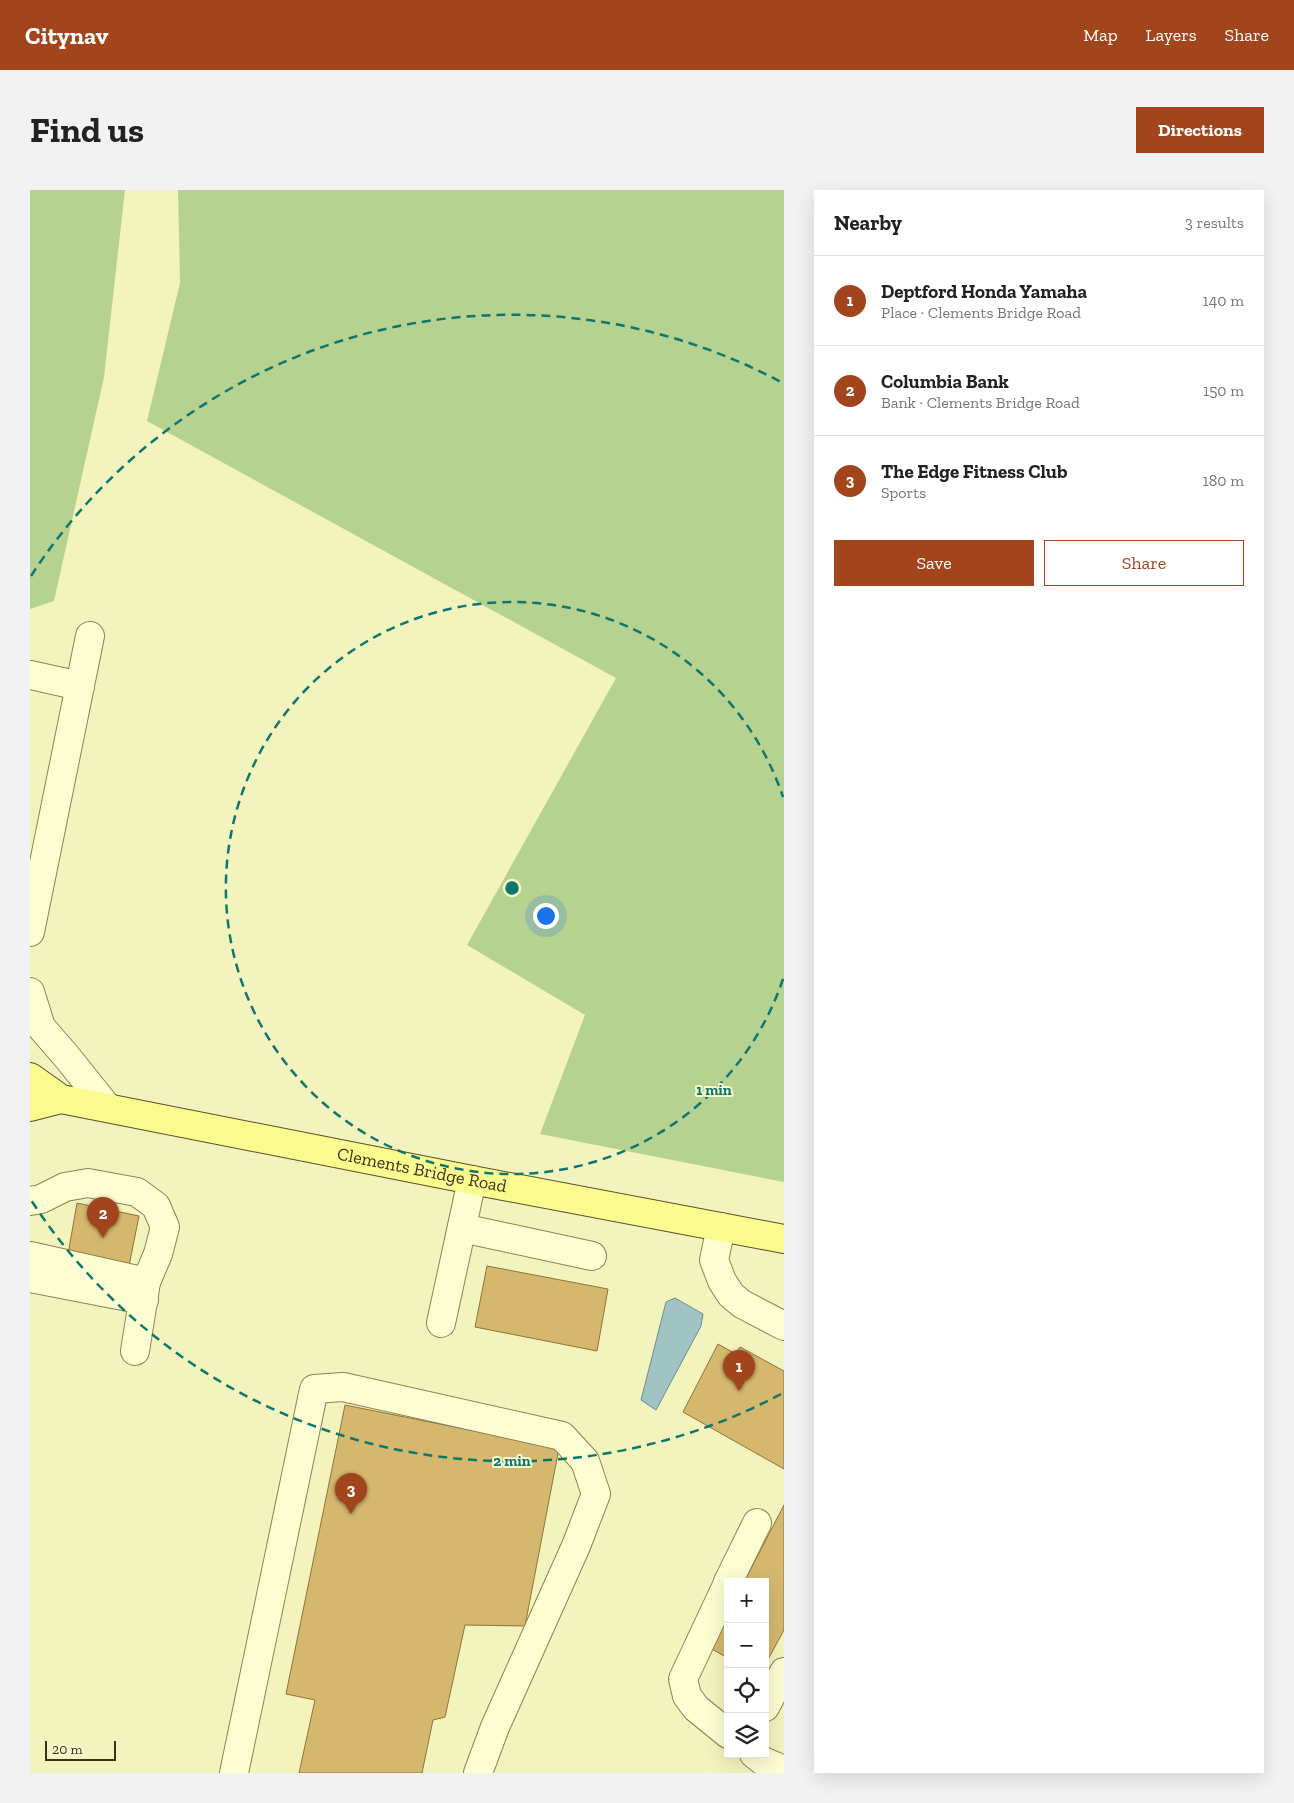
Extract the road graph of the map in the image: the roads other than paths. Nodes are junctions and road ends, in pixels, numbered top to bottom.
1 (90, 636) dead end
2 (30, 675) edge
3 (80, 686) junction
4 (37, 858) edge
5 (30, 932) edge
6 (30, 992) edge
7 (30, 1077) edge
8 (62, 1098) junction
9 (30, 1107) edge
10 (107, 1107) junction
11 (472, 1180) junction
12 (30, 1201) edge
13 (721, 1227) junction
14 (462, 1228) junction
15 (784, 1240) edge
16 (30, 1256) edge
17 (592, 1256) dead end
18 (30, 1268) edge
19 (30, 1278) edge
20 (145, 1291) junction
21 (441, 1323) dead end
22 (784, 1326) edge
23 (136, 1351) dead end
24 (756, 1523) dead end
25 (730, 1578) edge
26 (724, 1591) edge
27 (784, 1672) edge
28 (769, 1700) edge
29 (724, 1731) edge
30 (759, 1758) edge
31 (784, 1770) edge
32 (234, 1773) edge
33 (478, 1773) edge

1 - 3 lane
2 - 3 lane
3 - 4 lane
4 - 5 lane
6 - 10 lane
7 - 8 main road, Clements Bridge Road
8 - 9 main road, Clements Bridge Road
8 - 10 main road, Clements Bridge Road
10 - 11 main road, Clements Bridge Road
11 - 13 main road, Clements Bridge Road
11 - 14 lane
12 - 20 lane
13 - 15 main road, Clements Bridge Road
13 - 22 lane
14 - 17 lane
14 - 21 lane
16 - 20 lane
18 - 20 lane
19 - 20 lane
20 - 23 lane
24 - 25 lane
26 - 29 lane
27 - 28 lane
30 - 31 lane
32 - 33 lane

